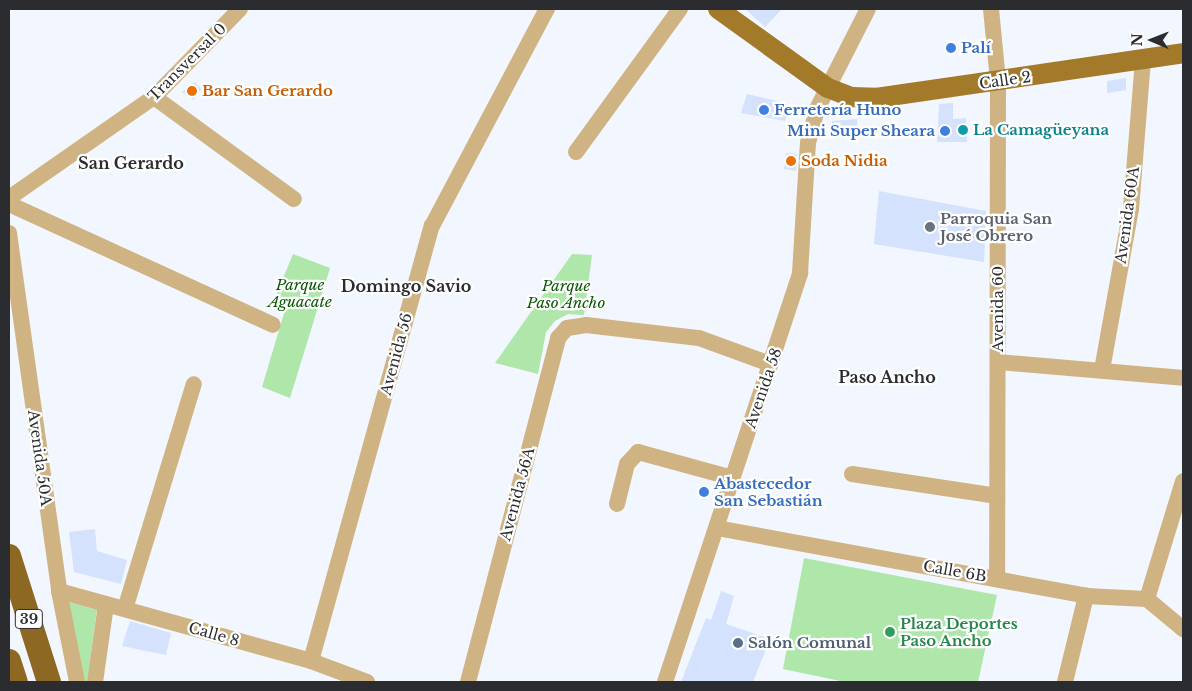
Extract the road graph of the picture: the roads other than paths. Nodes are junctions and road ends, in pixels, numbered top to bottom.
1 (240, 9) edge
2 (547, 9) edge
3 (680, 9) edge
4 (718, 9) edge
5 (868, 9) edge
6 (991, 9) edge
7 (1183, 53) edge
8 (1144, 59) junction
9 (998, 81) junction
10 (828, 88) junction
11 (154, 96) junction
12 (576, 152) dead end
13 (9, 198) edge
14 (294, 199) dead end
15 (9, 204) edge
16 (9, 233) edge
17 (273, 325) dead end
18 (998, 362) junction
19 (770, 364) junction
20 (1102, 370) junction
21 (1183, 378) edge
22 (194, 384) dead end
23 (852, 474) dead end
24 (733, 478) junction
25 (1183, 481) edge
26 (997, 496) junction
27 (617, 504) dead end
28 (717, 528) junction
29 (9, 556) edge
30 (997, 579) junction
31 (59, 591) junction
32 (1086, 596) junction
33 (1147, 599) junction
34 (106, 605) junction
35 (124, 609) junction
36 (1183, 630) edge
37 (9, 660) edge
38 (311, 662) junction
39 (16, 682) edge
40 (48, 682) edge
41 (77, 682) edge
42 (95, 682) edge
43 (367, 682) edge
44 (468, 682) edge
45 (665, 682) edge
46 (1067, 682) edge

1 - 11 street, Transversal 0
2 - 38 street, Avenida 56
3 - 12 street
4 - 10 main road, Calle 2
5 - 10 street, Avenida 58
6 - 9 street, Avenida 60
7 - 8 main road, Calle 2
8 - 9 main road, Calle 2
8 - 20 street, Avenida 60A
9 - 10 main road, Calle 2
9 - 18 street, Avenida 60
10 - 19 street, Avenida 58
11 - 13 street, Transversal 0
11 - 14 street
15 - 17 street
16 - 31 street, Avenida 50A
18 - 20 street
18 - 26 street, Avenida 60
19 - 24 street, Avenida 58
19 - 44 street, Avenida 56A
20 - 21 street
22 - 35 street
23 - 26 street
24 - 27 street
24 - 28 street, Avenida 58
25 - 33 street
26 - 30 street, Avenida 60
28 - 30 street, Calle 6B
28 - 45 street, Avenida 58
29 - 40 highway, 39
30 - 32 street, Calle 6B
31 - 34 street, Calle 8
31 - 41 street, Avenida 50A
32 - 33 street, Calle 6B
32 - 46 street
33 - 36 street
34 - 35 street, Calle 8
34 - 42 street
35 - 38 street, Calle 8
37 - 39 highway
38 - 43 street, Calle 8

